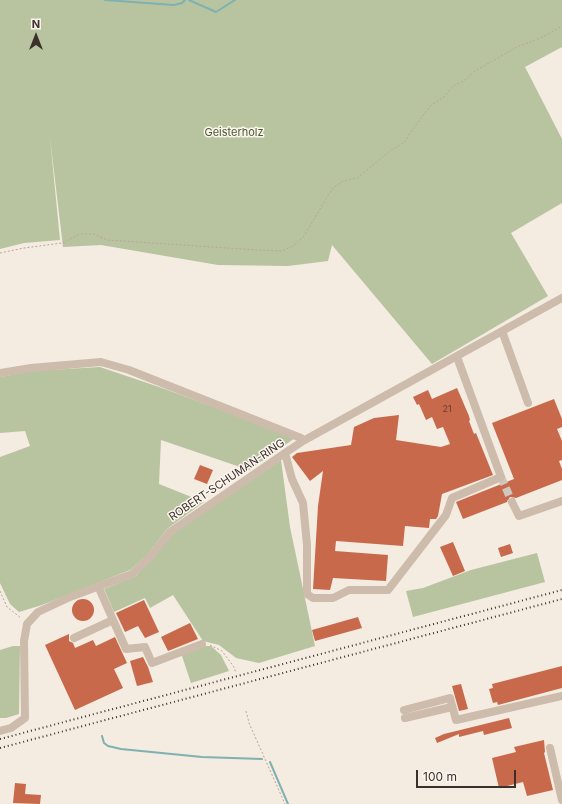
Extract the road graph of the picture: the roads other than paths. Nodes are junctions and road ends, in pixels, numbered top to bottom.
1 (562, 298) edge
2 (502, 331) junction
3 (457, 357) junction
4 (0, 373) edge
5 (528, 403) dead end
6 (303, 441) junction
7 (285, 453) junction
8 (562, 500) edge
9 (512, 502) tunnel mouth
10 (98, 586) junction
11 (113, 620) junction
12 (74, 638) dead end
13 (202, 644) road end
14 (562, 696) edge
15 (404, 714) dead end
16 (0, 731) edge
17 (550, 748) dead end
18 (562, 800) edge

1 - 2 street, ROBERT-SCHUMAN-RING
2 - 3 street, ROBERT-SCHUMAN-RING
2 - 5 street
3 - 6 street, ROBERT-SCHUMAN-RING
3 - 7 street
4 - 6 street, ROBERT-SCHUMAN-RING
6 - 7 street, ROBERT-SCHUMAN-RING
7 - 10 street, ROBERT-SCHUMAN-RING
8 - 9 street
10 - 11 street
10 - 16 street, ROBERT-SCHUMAN-RING
11 - 12 street
11 - 13 street
14 - 15 street
17 - 18 street

